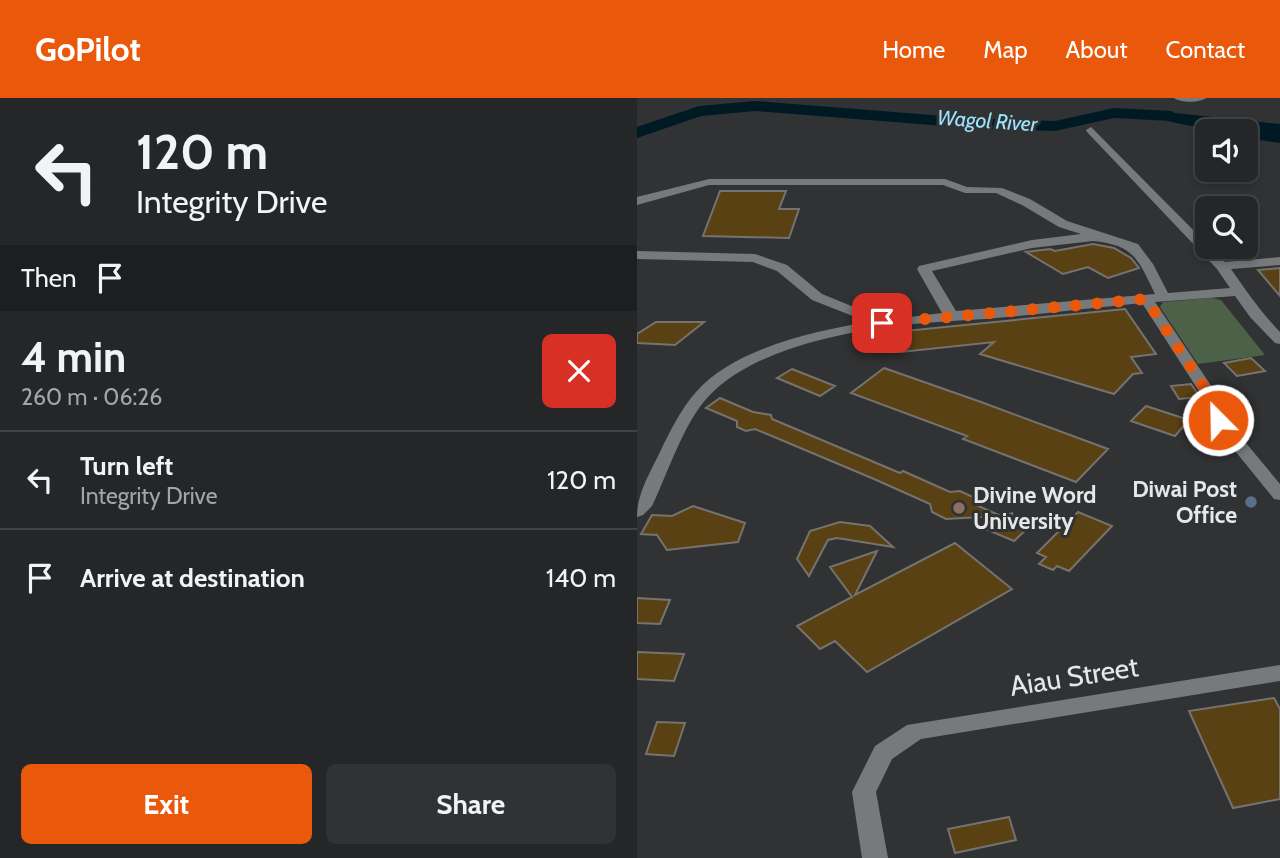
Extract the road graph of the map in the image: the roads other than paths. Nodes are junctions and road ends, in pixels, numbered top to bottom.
1 (1179, 98) edge
2 (1201, 98) edge
3 (1091, 130) dead end
4 (637, 201) edge
5 (1097, 236) junction
6 (637, 255) edge
7 (1280, 261) edge
8 (1222, 266) junction
9 (1242, 291) junction
10 (1163, 297) junction
11 (1146, 299) junction
12 (952, 317) junction
13 (882, 323) junction
14 (1280, 340) edge
15 (1280, 495) edge
16 (637, 512) edge
17 (1280, 673) edge
18 (875, 858) edge

1 - 2 street
3 - 8 street
4 - 5 street
5 - 10 street
5 - 12 street
6 - 13 street
7 - 8 street
8 - 9 street
9 - 10 street
9 - 14 street
10 - 11 street
11 - 12 street
11 - 15 street
12 - 13 street
13 - 16 street
17 - 18 street, Aiau Street

